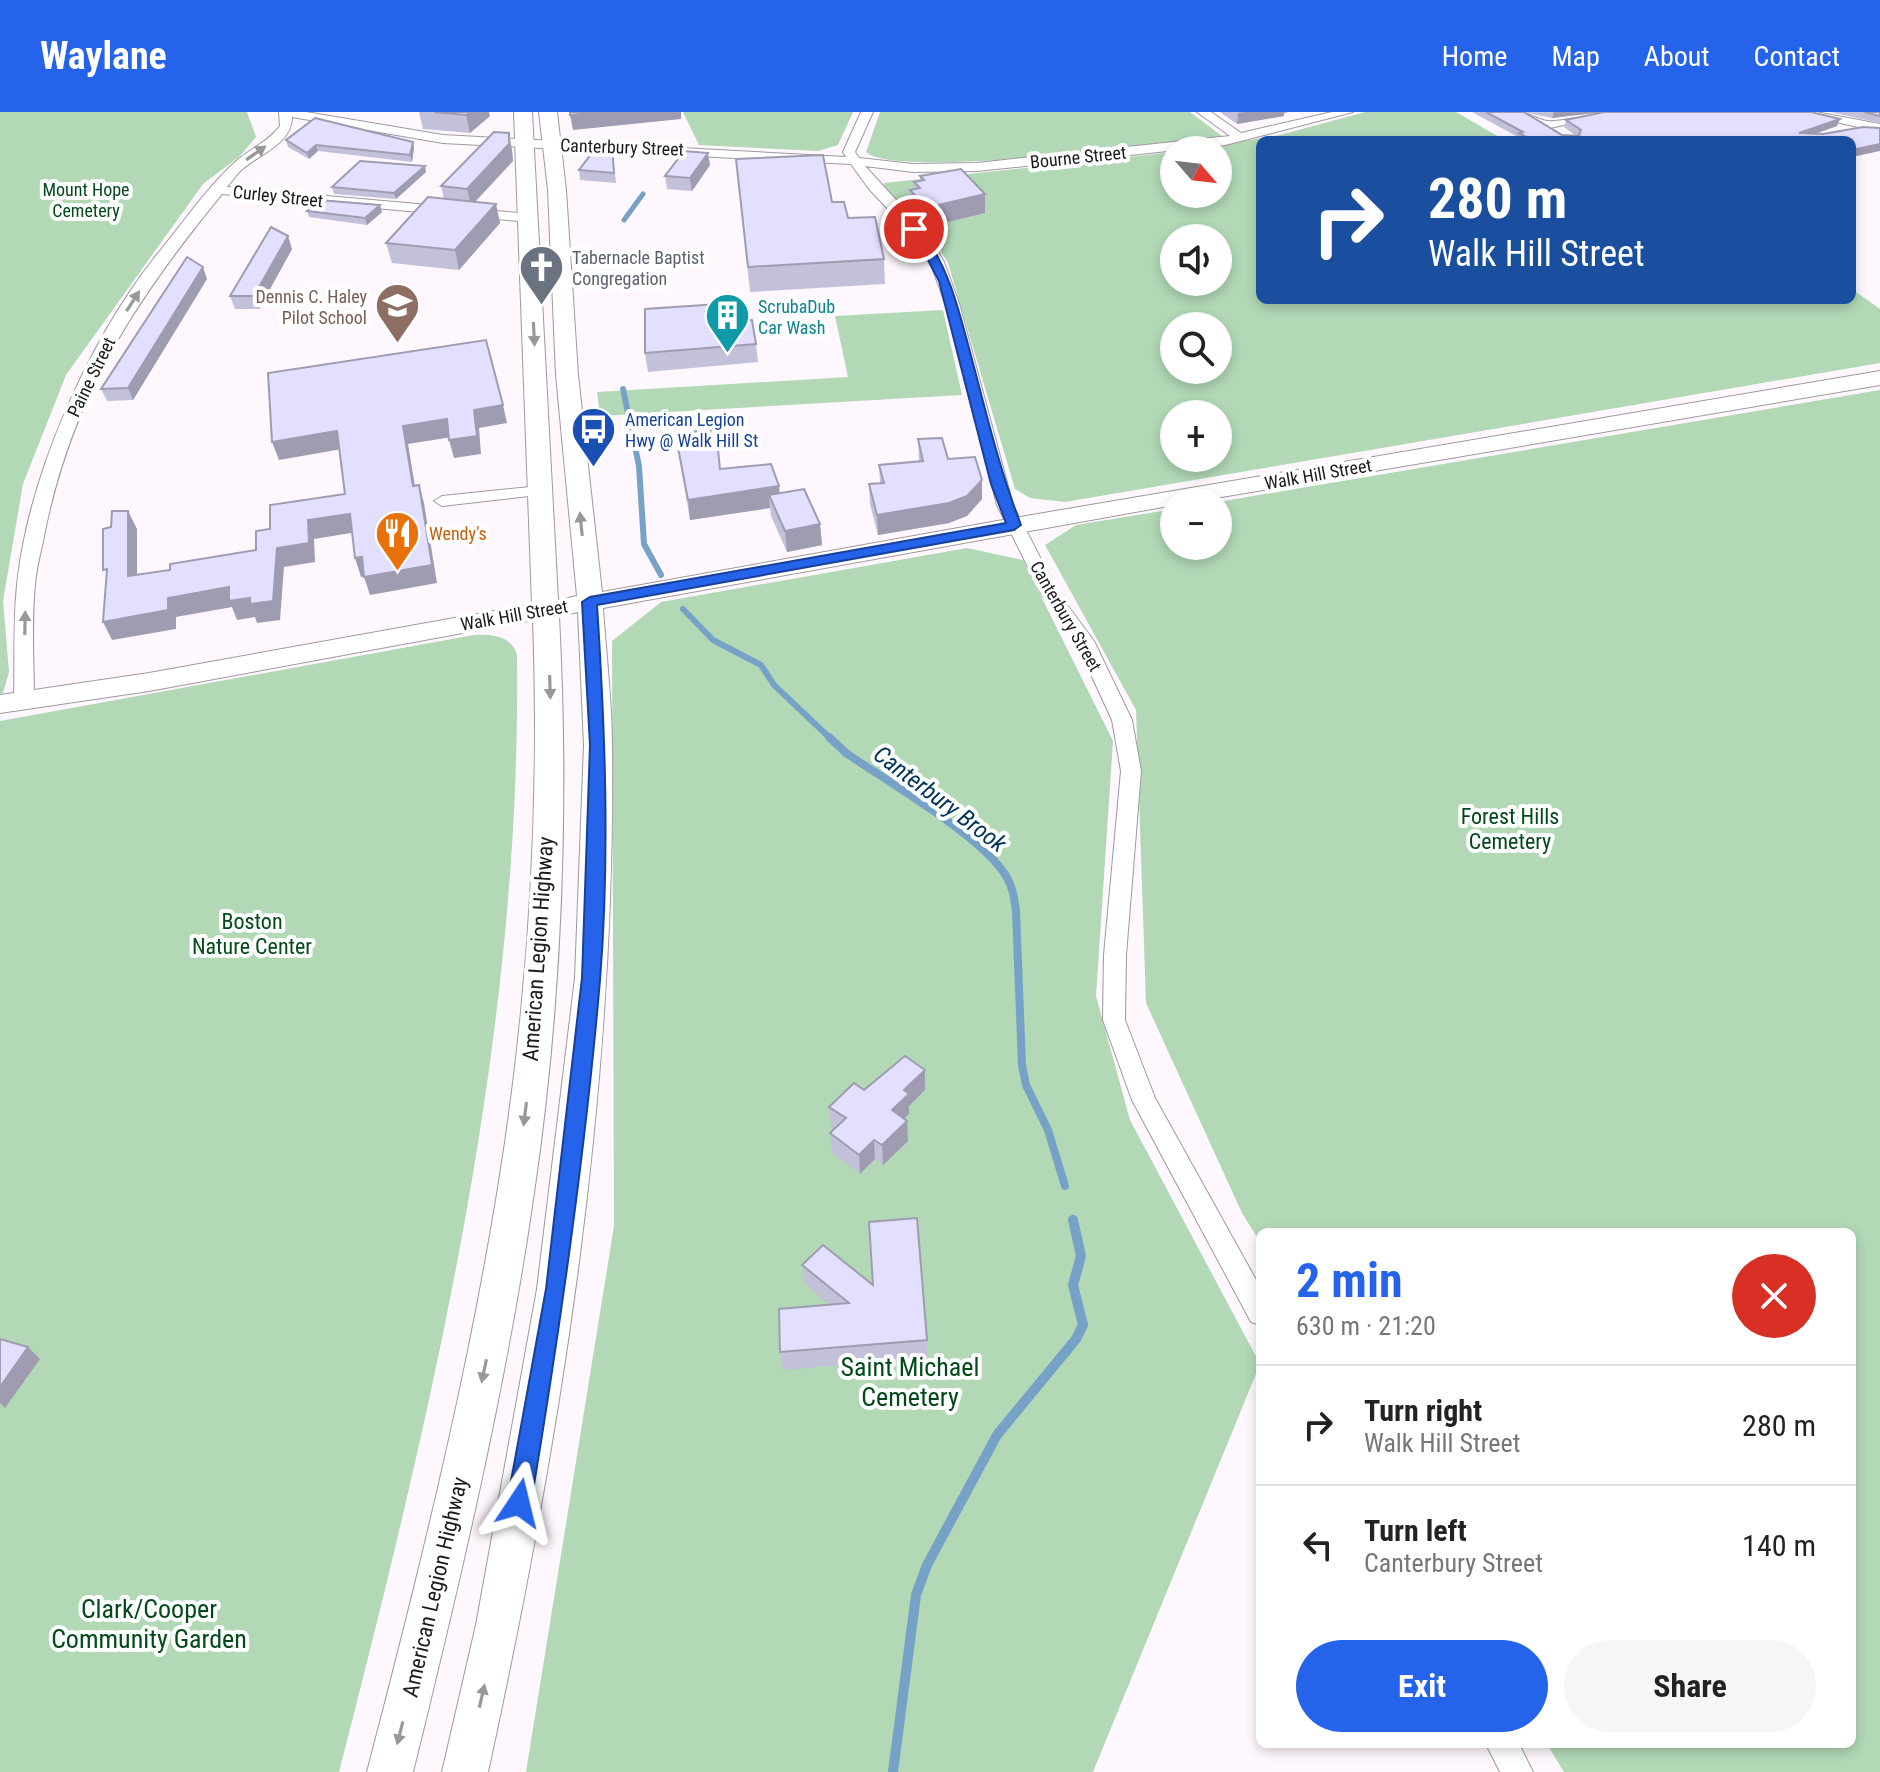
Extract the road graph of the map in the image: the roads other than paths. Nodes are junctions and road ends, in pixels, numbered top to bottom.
1 (523, 112) edge
2 (548, 112) edge
3 (867, 112) edge
4 (1203, 112) edge
5 (1522, 112) edge
6 (1614, 112) edge
7 (1798, 112) edge
8 (286, 113) edge
9 (1340, 113) edge
10 (1546, 125) junction
11 (1863, 126) junction
12 (1880, 128) edge
13 (1559, 133) edge
14 (1834, 135) edge
15 (1240, 138) junction
16 (524, 144) junction
17 (552, 145) junction
18 (855, 161) junction
19 (218, 190) junction
20 (529, 218) junction
21 (1880, 378) edge
22 (540, 491) junction
23 (442, 501) dead end
24 (1014, 525) junction
25 (590, 602) junction
26 (547, 609) junction
27 (12, 703) edge
28 (1256, 1306) edge
29 (1504, 1748) edge
30 (390, 1772) edge
31 (465, 1772) edge
32 (1517, 1772) edge

1 - 16 main road, American Legion Highway
2 - 17 main road
3 - 18 street
4 - 15 street
5 - 10 street
6 - 10 street
7 - 11 street
8 - 16 street, Canterbury Street
19 -> 8 street, Paine Street
9 - 15 street, Bourne Street
10 - 13 street
11 - 12 street
11 - 14 street
15 - 18 street, Bourne Street
16 - 17 street, Canterbury Street
16 - 20 main road, American Legion Highway
17 - 18 street, Canterbury Street
25 -> 17 main road
18 - 24 street, Canterbury Street
19 - 20 street, Curley Street
27 -> 19 street, Paine Street
20 -> 22 main road, American Legion Highway
21 - 24 main road, Walk Hill Street
22 - 23 street
22 - 26 main road, American Legion Highway
24 - 25 main road, Walk Hill Street
24 - 28 street, Canterbury Street
25 - 26 main road, Walk Hill Street
31 -> 25 main road
26 - 27 main road, Walk Hill Street
26 -> 30 main road, American Legion Highway
29 - 32 street

